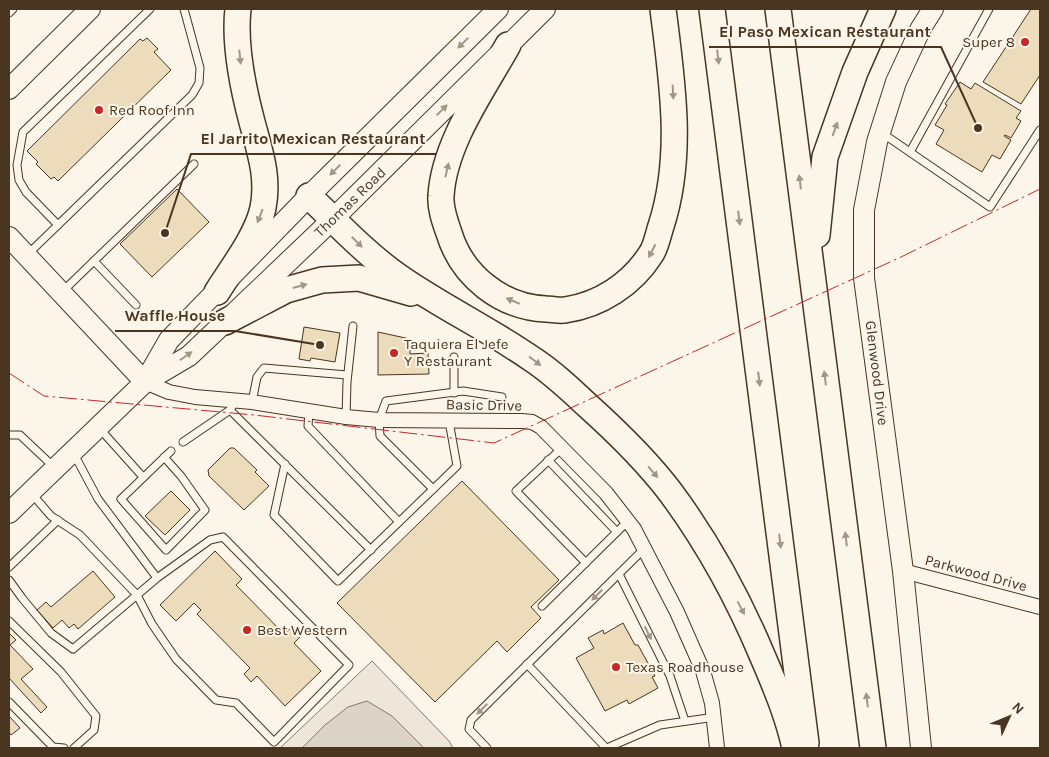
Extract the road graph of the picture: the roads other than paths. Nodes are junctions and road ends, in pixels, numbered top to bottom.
1 (13, 9) edge
2 (90, 9) edge
3 (150, 9) edge
4 (184, 9) edge
5 (238, 9) edge
6 (498, 9) edge
7 (545, 9) edge
8 (663, 9) edge
9 (712, 9) edge
10 (778, 9) edge
11 (883, 9) edge
12 (933, 9) edge
13 (989, 9) edge
14 (9, 13) edge
15 (508, 45) junction
16 (9, 89) edge
17 (1040, 130) edge
18 (880, 132) junction
19 (910, 152) junction
20 (194, 164) dead end
21 (309, 196) junction
22 (333, 219) junction
23 (58, 225) junction
24 (9, 237) edge
25 (26, 256) junction
26 (94, 261) junction
27 (813, 280) junction
28 (217, 292) junction
29 (61, 293) junction
30 (436, 300) junction
31 (136, 305) dead end
32 (225, 322) junction
33 (353, 326) dead end
34 (454, 357) dead end
35 (348, 375) junction
36 (145, 382) junction
37 (454, 392) junction
38 (502, 397) dead end
39 (252, 402) junction
40 (233, 405) junction
41 (310, 411) junction
42 (346, 417) junction
43 (379, 420) junction
44 (448, 420) junction
45 (98, 427) junction
46 (9, 435) edge
47 (183, 442) dead end
48 (562, 448) junction
49 (73, 451) junction
50 (172, 451) dead end
51 (164, 457) junction
52 (548, 460) junction
53 (285, 464) junction
54 (55, 468) junction
55 (143, 477) junction
56 (433, 490) junction
57 (30, 492) junction
58 (9, 513) edge
59 (58, 520) junction
60 (628, 521) junction
61 (399, 522) junction
62 (617, 532) junction
63 (644, 548) junction
64 (371, 550) junction
65 (586, 563) junction
66 (9, 567) edge
67 (902, 571) junction
68 (619, 574) junction
69 (157, 578) junction
70 (9, 580) edge
71 (137, 595) junction
72 (542, 606) dead end
73 (1040, 607) edge
74 (9, 621) edge
75 (527, 664) junction
76 (9, 702) edge
77 (715, 717) junction
78 (685, 721) junction
79 (64, 748) edge
80 (74, 748) edge
81 (487, 748) edge
82 (606, 748) edge
83 (717, 748) edge
84 (794, 748) edge
85 (807, 748) edge
86 (873, 748) edge
87 (921, 748) edge

1 - 14 lane
2 - 16 main road
3 - 23 lane
4 - 23 lane
5 -> 28 highway
6 -> 21 main road, Thomas Road
7 - 15 main road, Thomas Road
8 -> 15 highway
9 -> 85 highway
27 -> 10 highway
27 -> 11 highway
12 - 18 main road, Glenwood Drive
13 - 19 lane
22 -> 15 main road, Thomas Road
17 - 19 lane
18 - 19 lane
18 - 67 main road, Glenwood Drive
20 - 26 lane
21 - 22 highway
21 - 28 main road, Thomas Road
22 -> 30 highway
22 - 32 main road, Thomas Road
23 - 25 lane
24 - 25 main road
25 - 29 main road
26 - 29 lane
26 - 31 lane
86 -> 27 highway
28 - 36 main road, Thomas Road
29 - 36 main road
32 -> 30 highway
30 -> 84 highway
36 -> 32 main road, Thomas Road
33 - 35 lane
34 - 37 lane
35 - 39 lane
35 - 42 lane
36 - 40 street, Basic Drive
36 - 45 main road, Thomas Road
37 - 38 lane
37 - 43 lane
39 - 40 street, Basic Drive
39 - 41 street, Basic Drive
40 - 47 lane
40 - 53 lane
41 - 42 street, Basic Drive
41 - 61 lane
42 - 43 street, Basic Drive
43 - 44 street, Basic Drive
43 - 56 lane
44 - 48 street, Basic Drive
44 - 56 lane
45 - 49 main road, Thomas Road
45 - 55 lane
46 - 54 lane
48 - 52 lane
48 - 60 street, Basic Drive
49 - 54 main road, Thomas Road
49 - 69 lane
50 - 51 lane
51 - 55 lane
51 - 55 lane
52 - 62 lane
52 - 65 lane
53 - 64 lane
53 - 64 lane
54 - 57 main road, Thomas Road
56 - 61 lane
57 - 58 main road, Thomas Road
57 - 59 lane
59 - 66 lane
59 - 71 lane
60 - 62 lane
60 - 63 street, Basic Drive
61 - 64 lane
62 - 65 lane
63 - 68 lane
63 - 77 street, Basic Drive
65 - 72 lane
67 - 73 street, Parkwood Drive
67 - 87 main road, Glenwood Drive
68 -> 75 lane
68 -> 78 lane
69 - 71 lane
69 - 71 lane
70 - 71 lane
74 - 80 lane
75 -> 81 lane
75 - 82 lane
76 - 79 lane
77 - 78 lane
77 - 83 street, Basic Drive
78 - 82 lane

